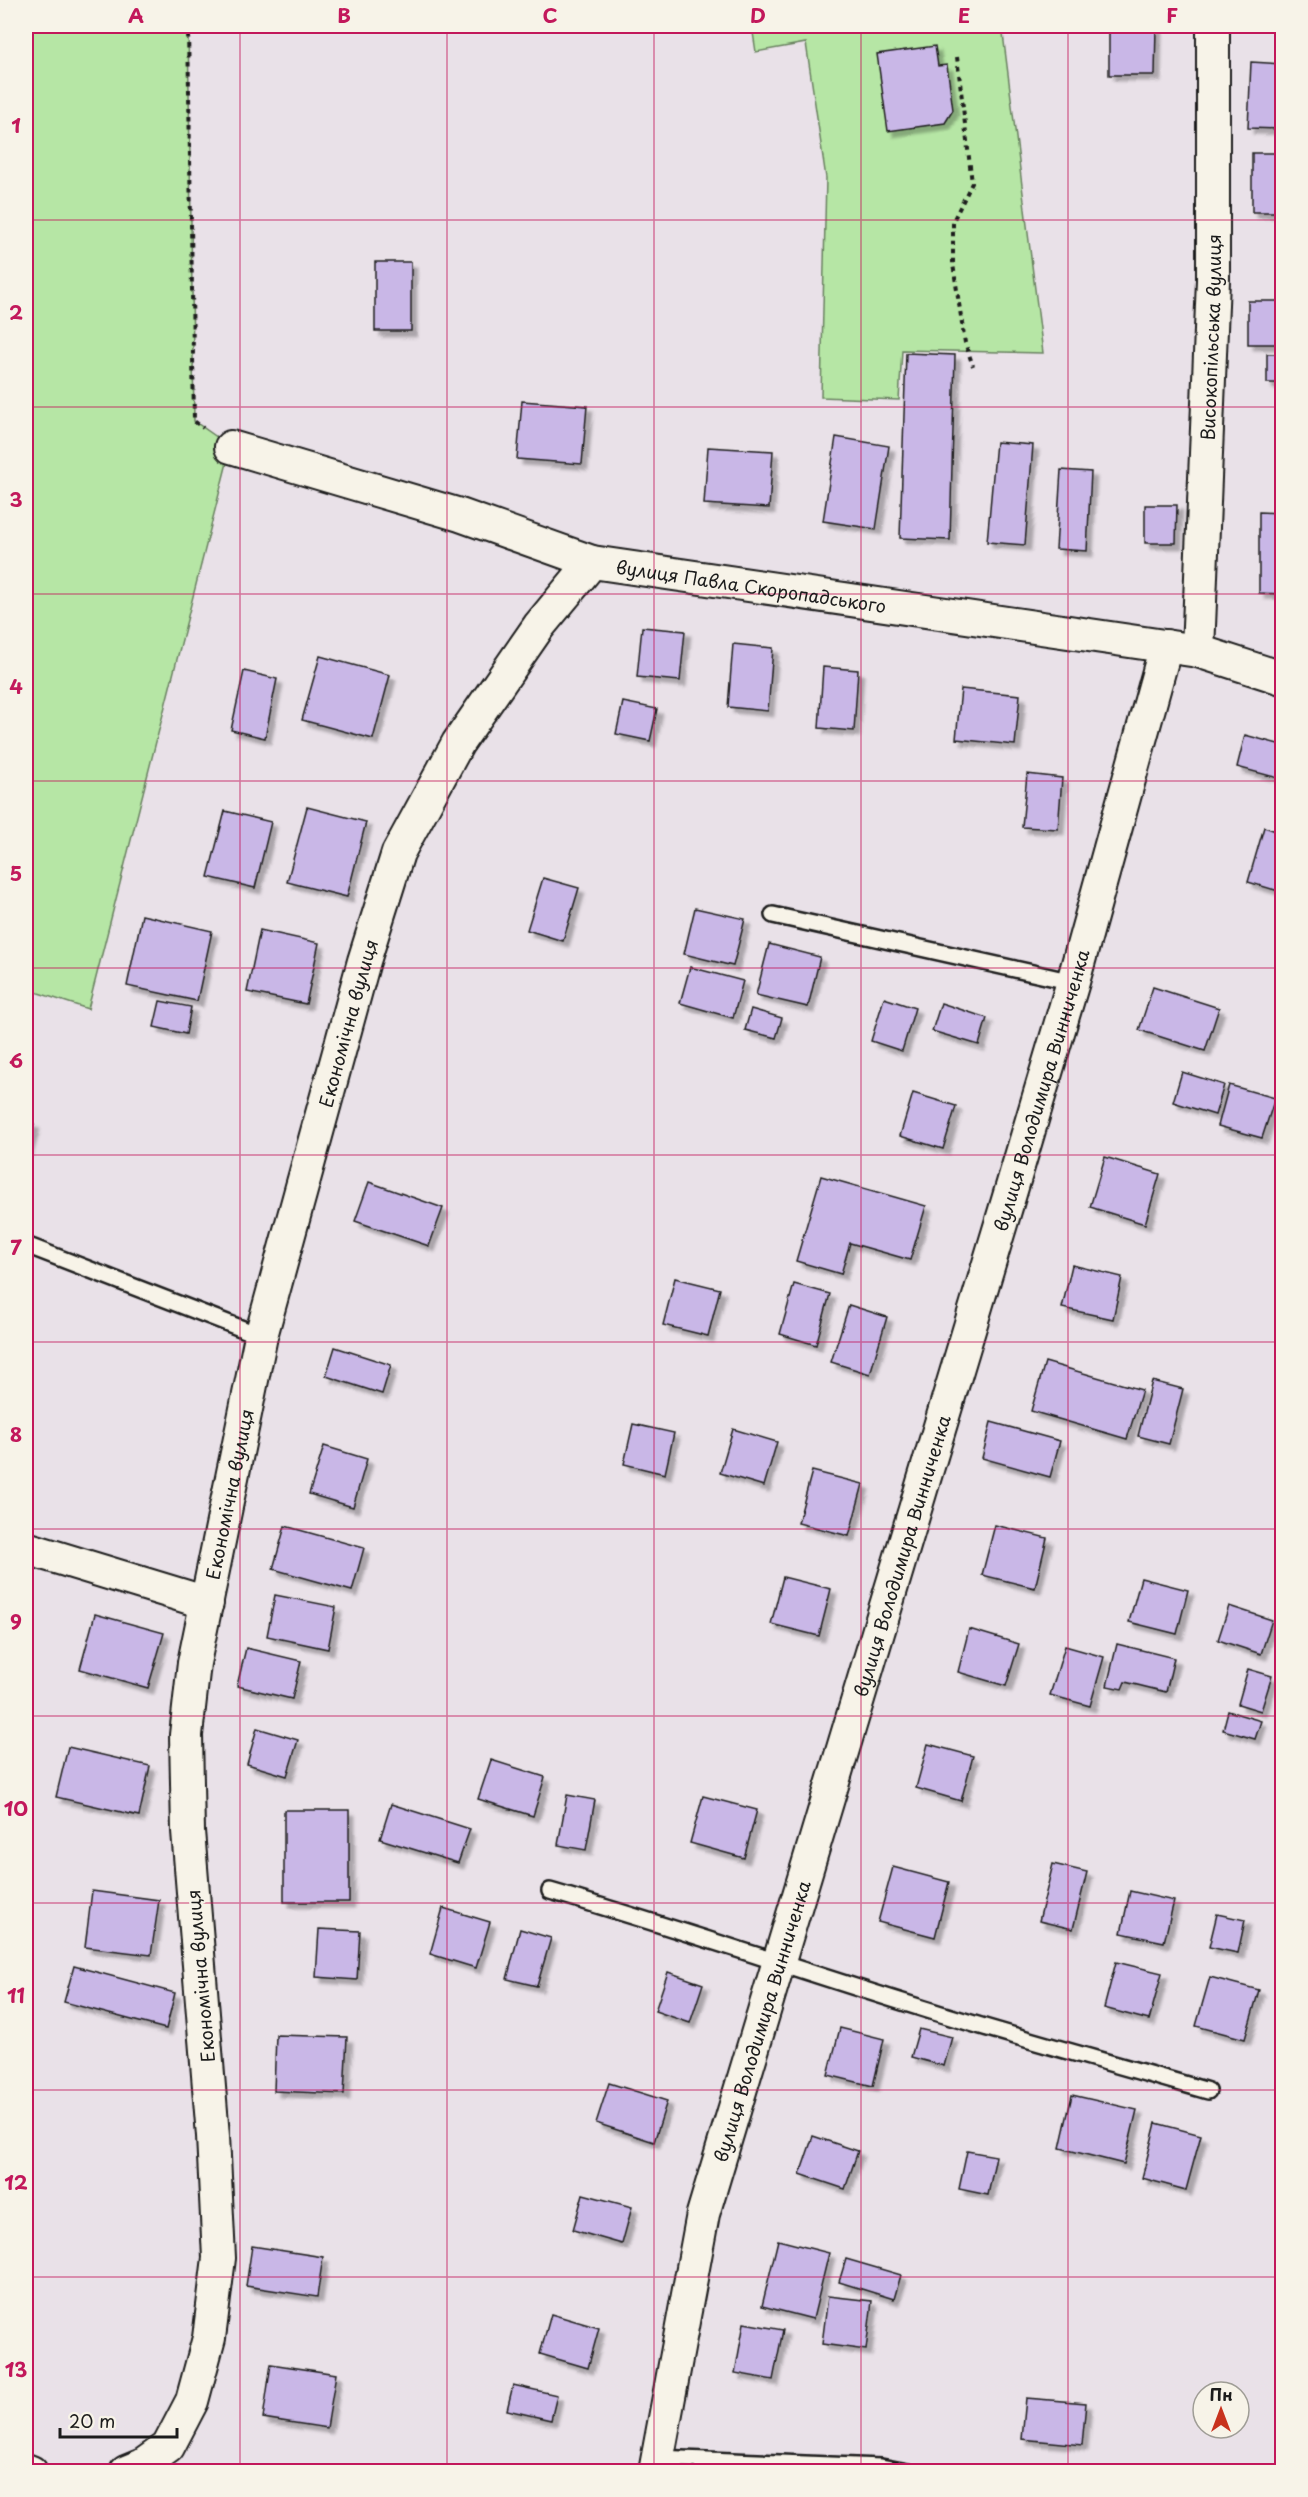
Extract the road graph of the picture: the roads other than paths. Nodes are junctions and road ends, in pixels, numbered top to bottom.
1 (1213, 26) edge
2 (231, 447) road end
3 (592, 562) junction
4 (1166, 646) junction
5 (1198, 651) junction
6 (1282, 678) edge
7 (773, 915) dead end
8 (1073, 982) junction
9 (26, 1245) edge
10 (261, 1336) junction
11 (26, 1548) edge
12 (207, 1604) junction
13 (550, 1891) dead end
14 (779, 1964) junction
15 (1208, 2091) dead end
16 (655, 2465) edge
17 (26, 2470) edge
18 (31, 2472) edge
19 (126, 2472) edge
20 (908, 2472) edge

1 - 5 street, Високопільська вулиця
2 - 3 street, вулиця Павла Скоропадського
3 - 4 street, вулиця Павла Скоропадського
3 - 10 street, Економічна вулиця
4 - 5 street, вулиця Павла Скоропадського
4 - 8 street, вулиця Володимира Винниченка
5 - 6 street, вулиця Павла Скоропадського
7 - 8 lane
8 - 14 street, вулиця Володимира Винниченка
9 - 10 lane
10 - 12 street, Економічна вулиця
11 - 12 street
12 - 19 street, Економічна вулиця
13 - 14 lane
14 - 15 lane
14 - 16 street, вулиця Володимира Винниченка
16 - 20 lane
17 - 18 street

